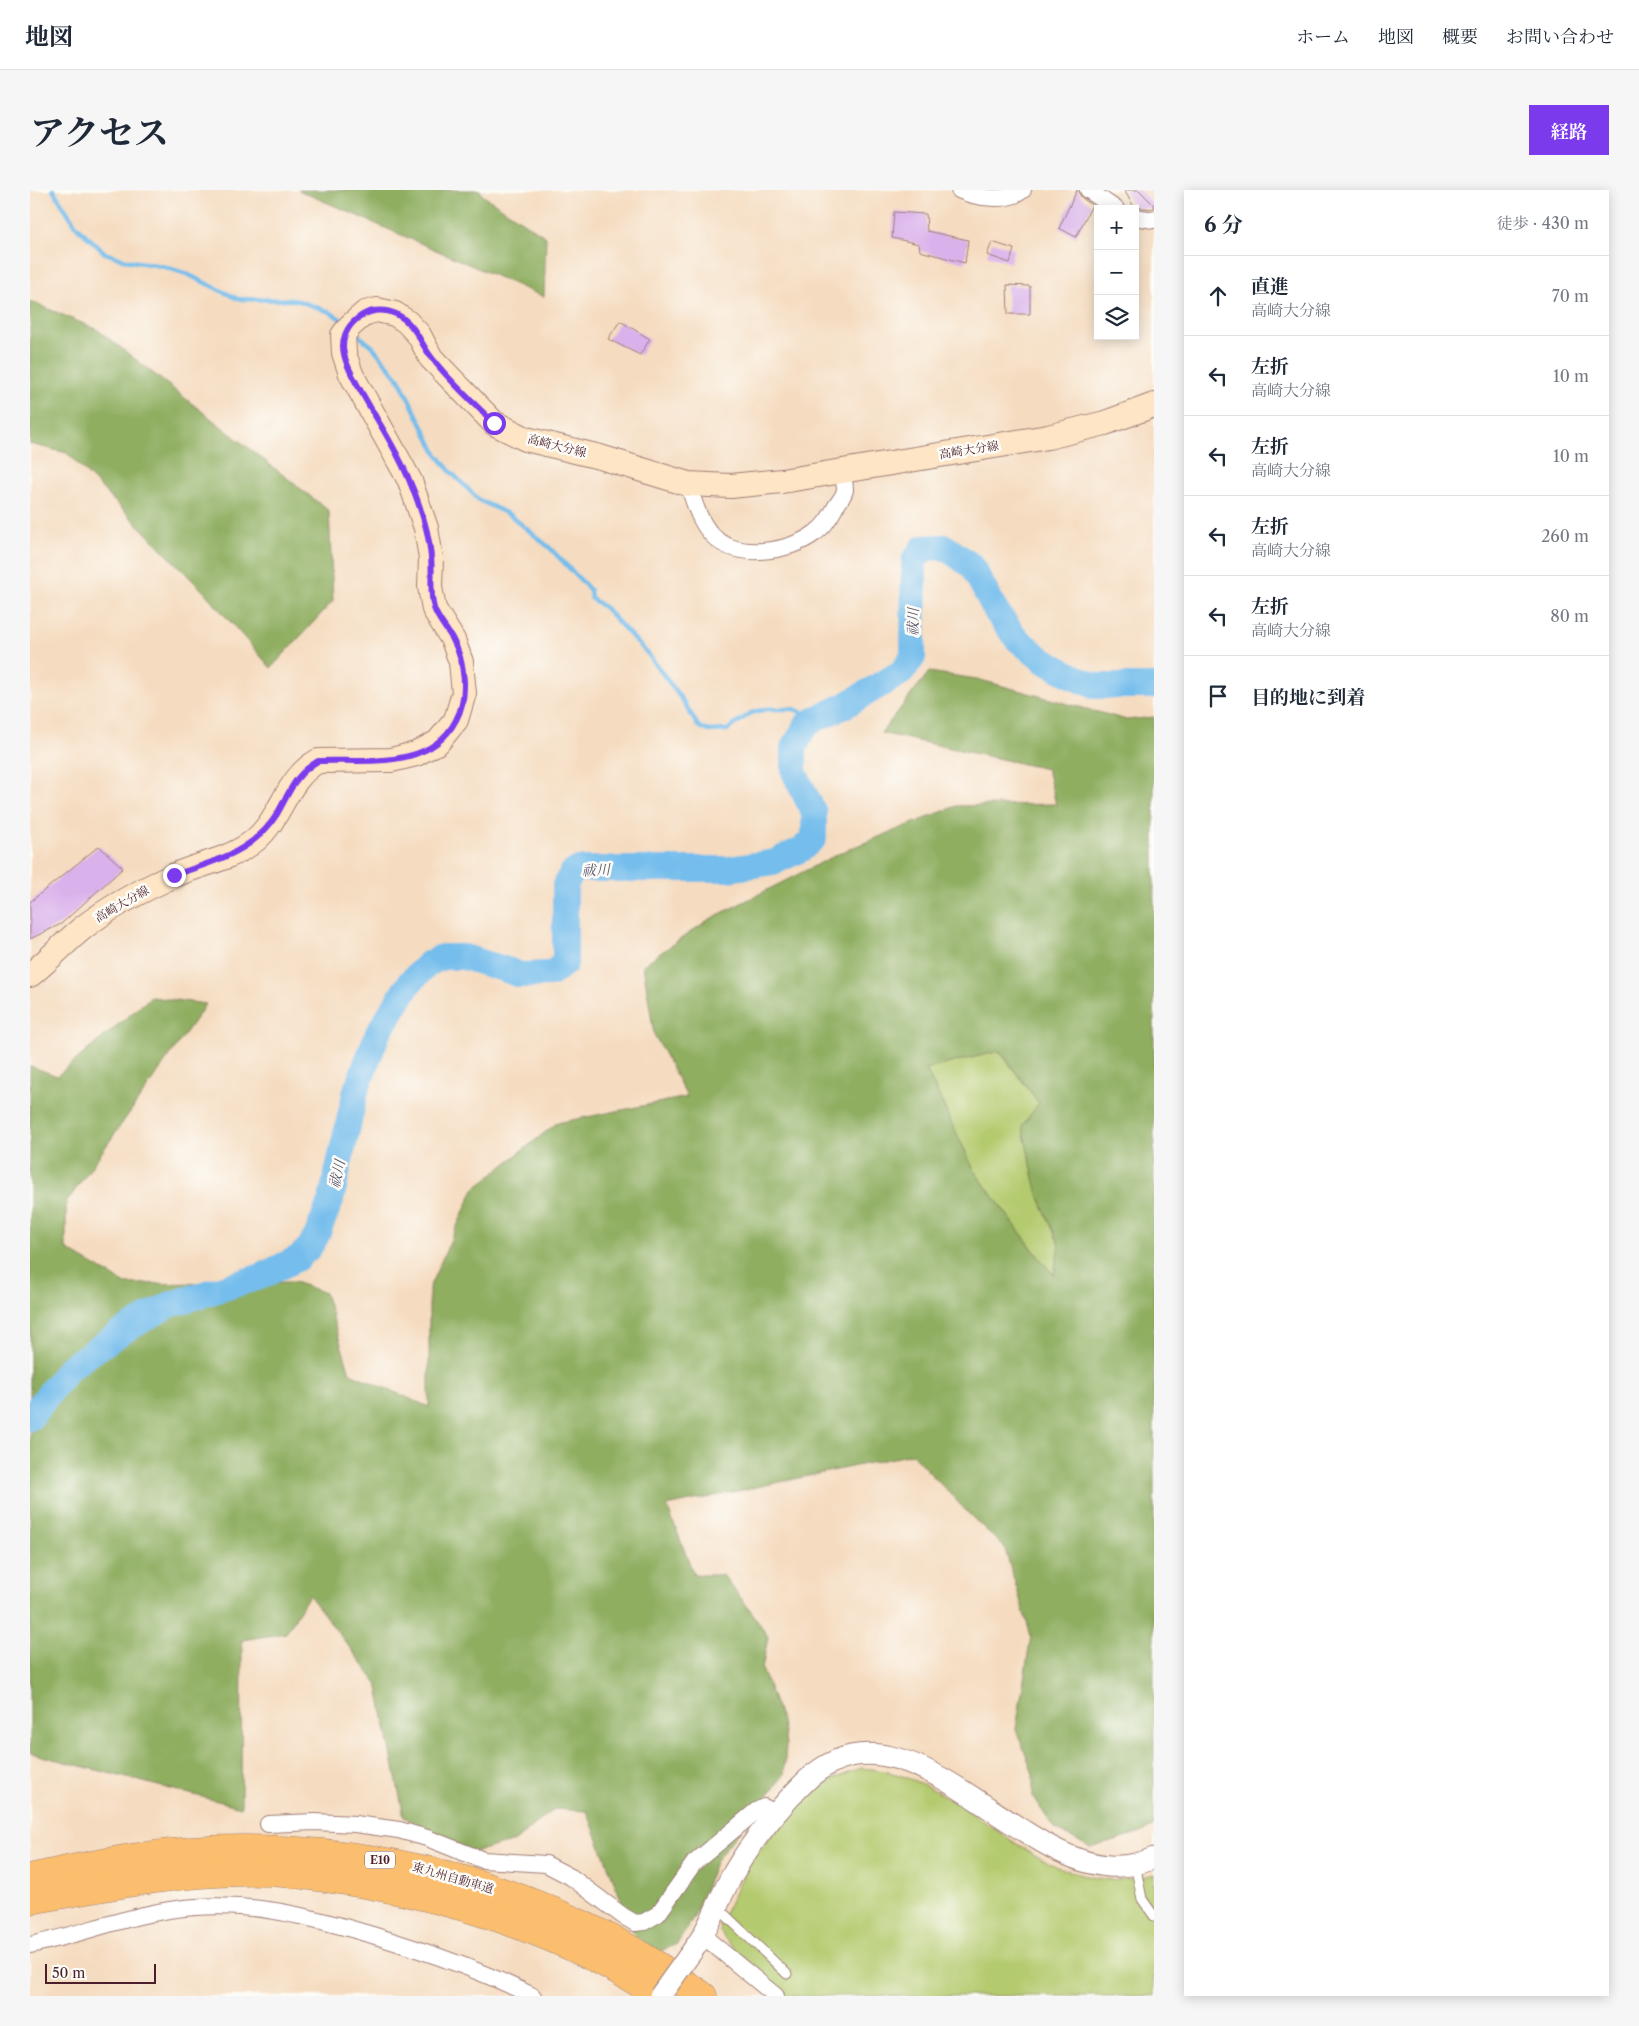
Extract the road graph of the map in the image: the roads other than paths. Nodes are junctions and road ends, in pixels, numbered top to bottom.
1 (959, 190) edge
2 (1023, 190) edge
3 (1088, 190) edge
4 (1110, 205) edge
5 (1139, 218) edge
6 (1154, 220) edge
7 (1154, 405) edge
8 (842, 471) junction
9 (688, 484) junction
10 (30, 974) edge
11 (777, 1814) junction
12 (268, 1824) dead end
13 (1144, 1861) edge
14 (30, 1878) edge
15 (30, 1900) edge
16 (717, 1907) junction
17 (1154, 1916) edge
18 (701, 1939) junction
19 (30, 1946) edge
20 (787, 1974) dead end
21 (533, 1996) edge
22 (659, 1996) edge
23 (703, 1996) edge
24 (776, 1996) edge

1 - 2 street
3 - 4 street
5 - 6 street
7 - 8 main road, 高崎大分線
8 - 9 main road, 高崎大分線
8 - 9 street
9 - 10 main road, 高崎大分線
11 - 12 street
11 - 13 street
11 - 16 street
13 - 17 lane
14 - 23 highway, 東九州自動車道 / E10
15 - 22 highway, 東九州自動車道 / E10
16 - 18 street
16 - 20 lane
18 - 22 street, bridge
18 - 24 street
19 - 21 street

